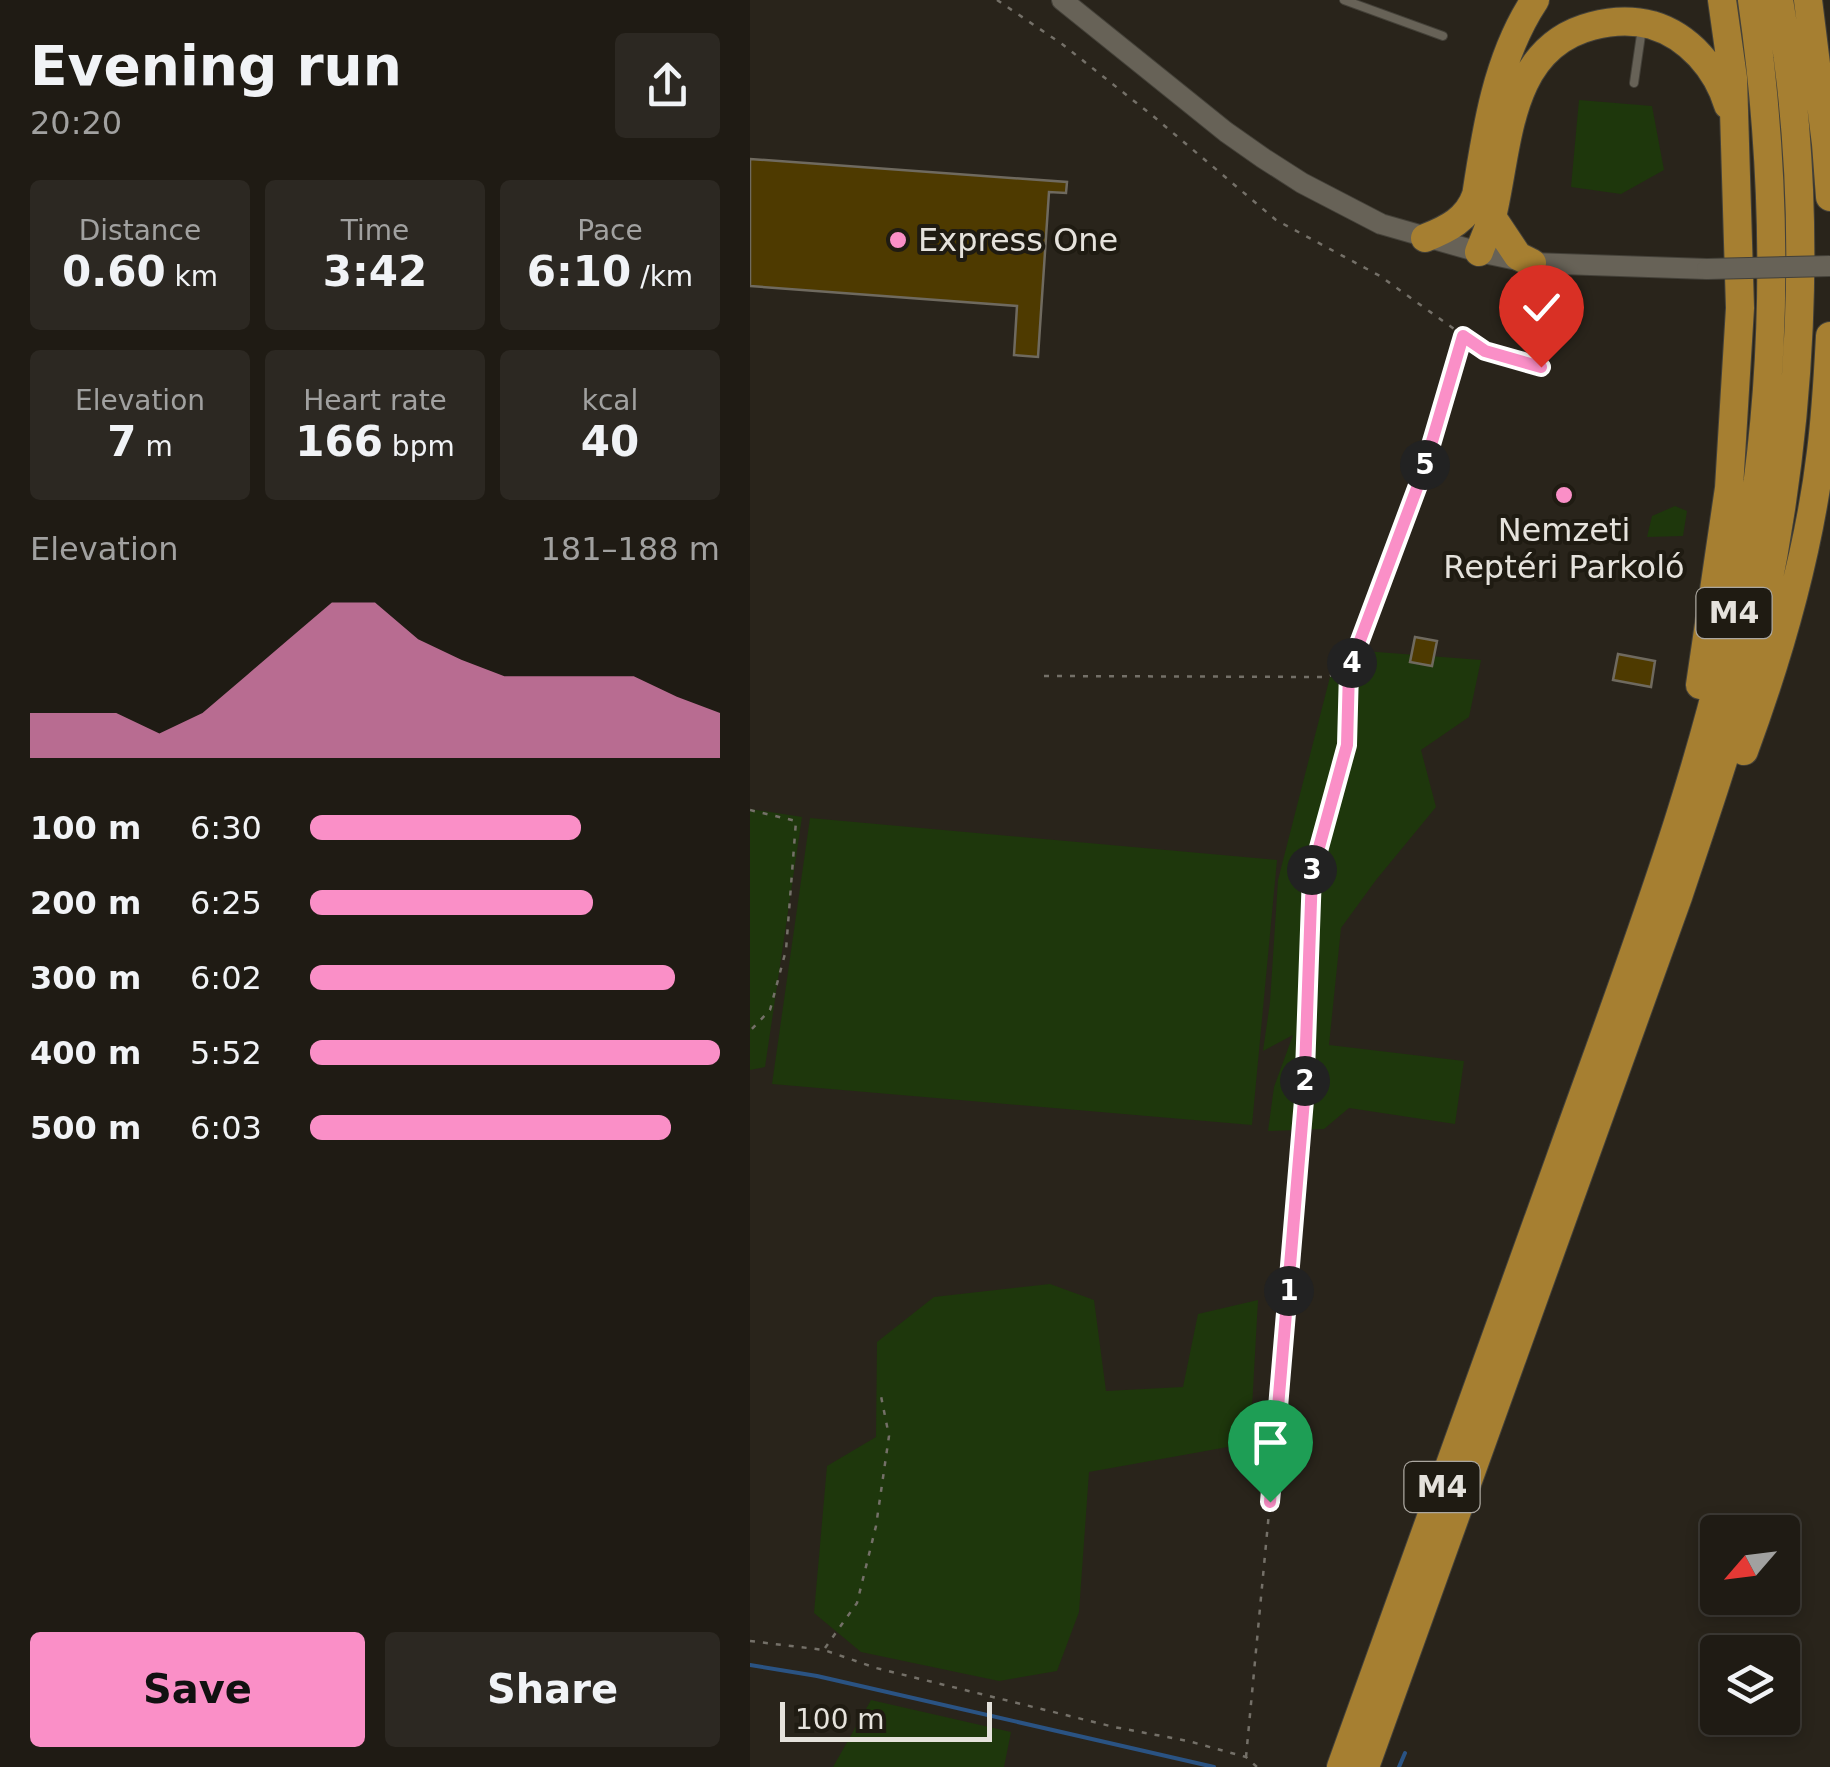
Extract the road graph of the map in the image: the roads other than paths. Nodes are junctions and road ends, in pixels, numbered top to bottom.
1 (1062, 0) edge
2 (1344, 0) edge
3 (1534, 0) edge
4 (1722, 0) edge
5 (1752, 0) edge
6 (1779, 0) edge
7 (1808, 0) edge
8 (1642, 24) junction
9 (1443, 36) dead end
10 (1634, 83) dead end
11 (1736, 130) junction
12 (1828, 132) edge
13 (1830, 197) edge
14 (1484, 206) junction
15 (1425, 238) junction
16 (1479, 252) junction
17 (1532, 264) junction
18 (1830, 266) edge
19 (1830, 336) edge
20 (1669, 889) junction
21 (1341, 1767) edge
22 (1365, 1767) edge

1 - 15 main road
2 - 9 lane
3 - 14 highway
4 - 11 highway
5 - 20 highway, M4
6 - 20 highway, M4
7 - 12 highway
8 - 10 lane
8 - 11 highway
8 - 14 highway
11 - 20 highway
12 - 13 highway
14 - 15 highway
14 - 16 highway
14 - 17 highway
15 - 16 main road
16 - 17 main road
17 - 18 main road, bridge
19 - 20 highway
20 - 21 highway, M4
20 - 22 highway, M4

